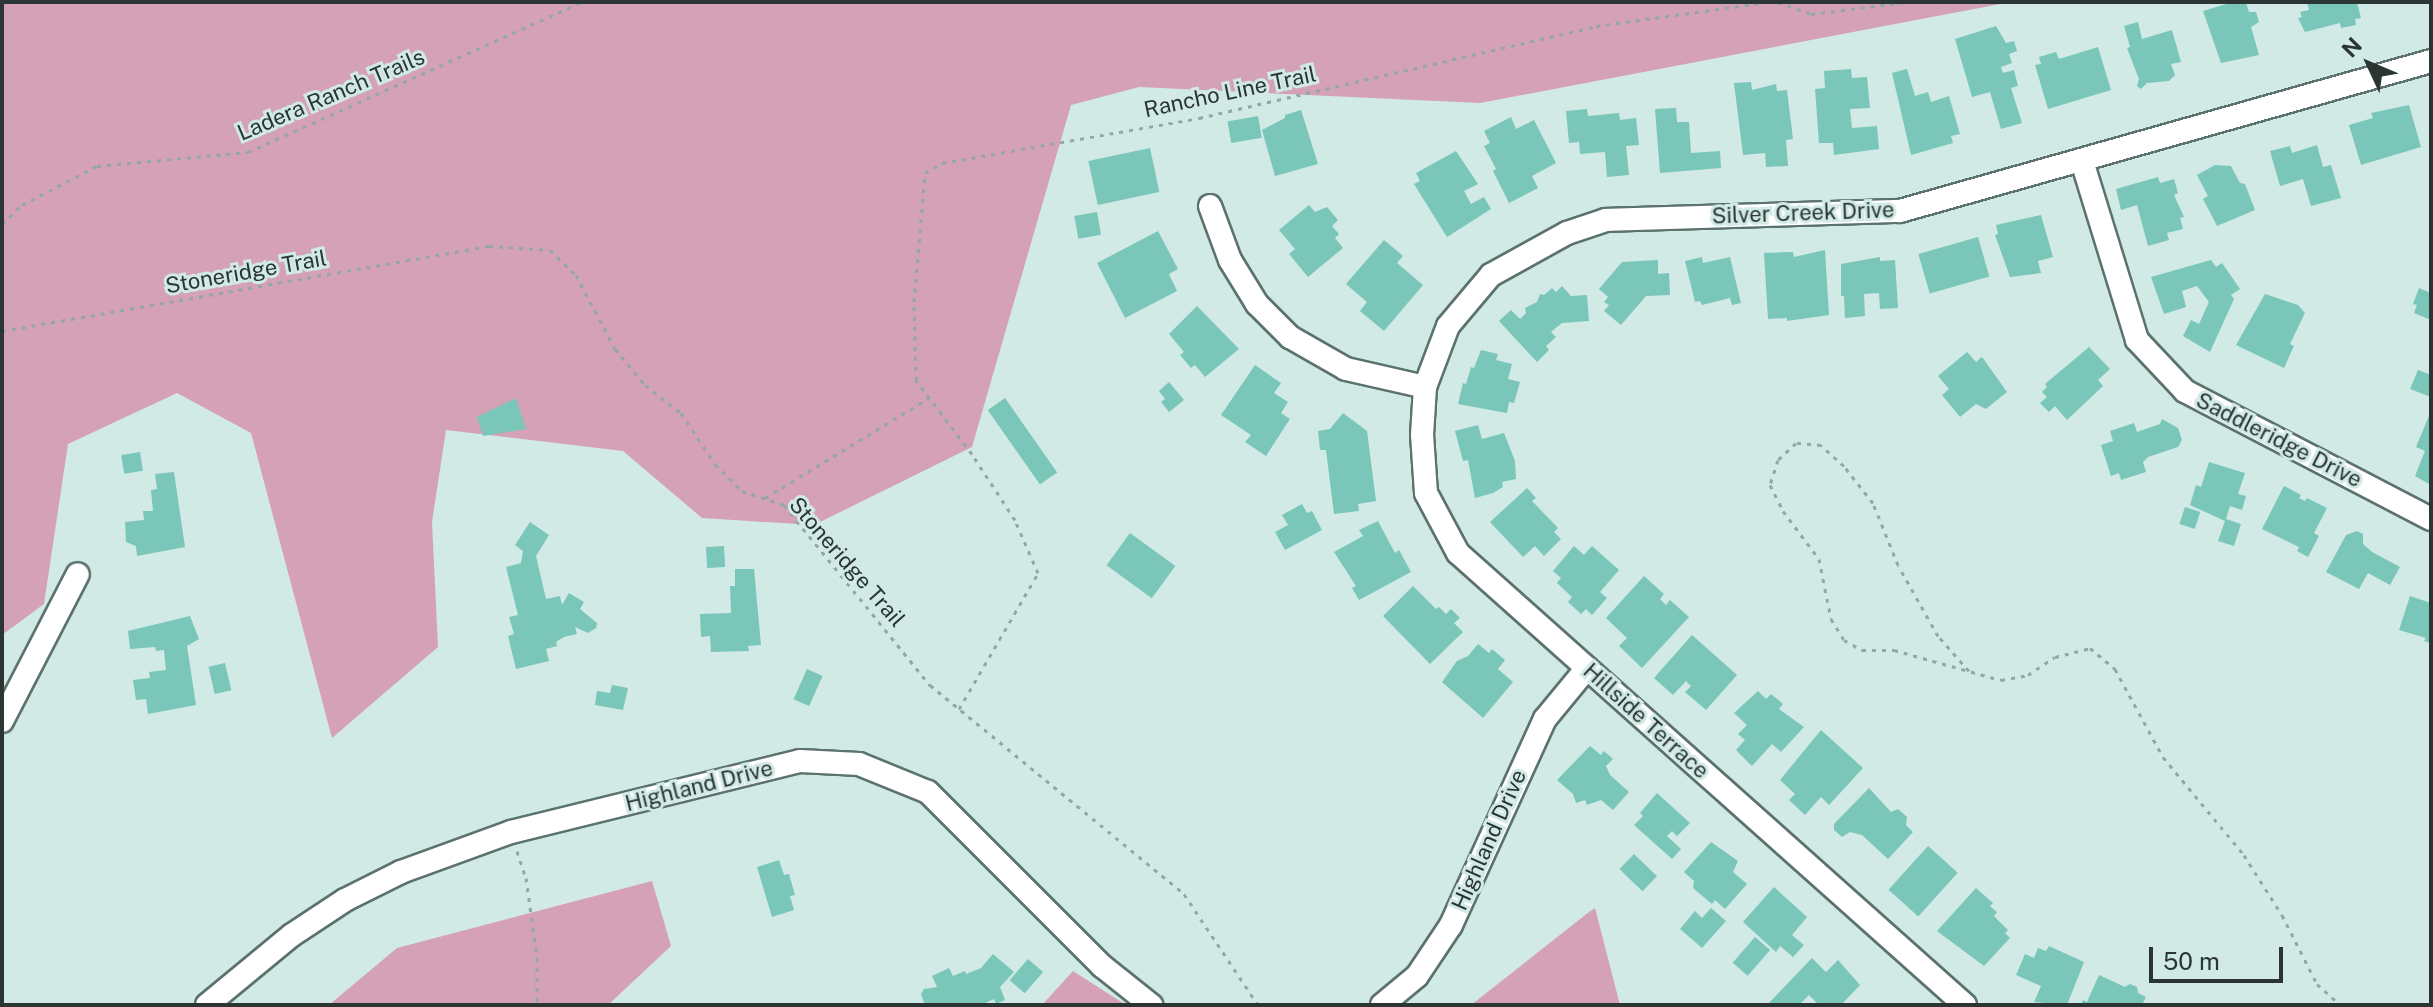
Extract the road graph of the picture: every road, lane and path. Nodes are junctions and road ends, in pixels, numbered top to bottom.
1 (581, 2) edge
2 (1768, 2) edge
3 (1778, 2) edge
4 (1906, 2) edge
5 (2431, 61) edge
6 (2082, 161) junction
7 (1210, 206) dead end
8 (2, 224) edge
9 (2, 331) edge
10 (1425, 387) junction
11 (929, 398) junction
12 (765, 498) junction
13 (2431, 519) edge
14 (78, 574) dead end
15 (1587, 668) junction
16 (1969, 671) junction
17 (959, 709) junction
18 (2, 721) edge
19 (511, 832) junction
20 (207, 1005) edge
21 (537, 1005) edge
22 (1151, 1005) edge
23 (1258, 1005) edge
24 (1382, 1005) edge
25 (1965, 1005) edge
26 (2340, 1005) edge

1 - 8 path, Ladera Ranch Trails
2 - 11 path, Rancho Line Trail
3 - 4 path
5 - 6 street, Silver Creek Drive
6 - 10 street, Silver Creek Drive
6 - 13 street, Saddleridge Drive
7 - 10 street
9 - 12 path, Stoneridge Trail
10 - 15 street, Hillside Terrace
11 - 12 path
11 - 17 path, Rancho Line Trail
12 - 17 path, Stoneridge Trail
14 - 18 street
15 - 24 street, Highland Drive
15 - 25 street, Hillside Terrace
16 - 16 path
16 - 26 path
17 - 23 path, Stoneridge Trail
19 - 20 street, Highland Drive
19 - 21 path
19 - 22 street, Highland Drive

